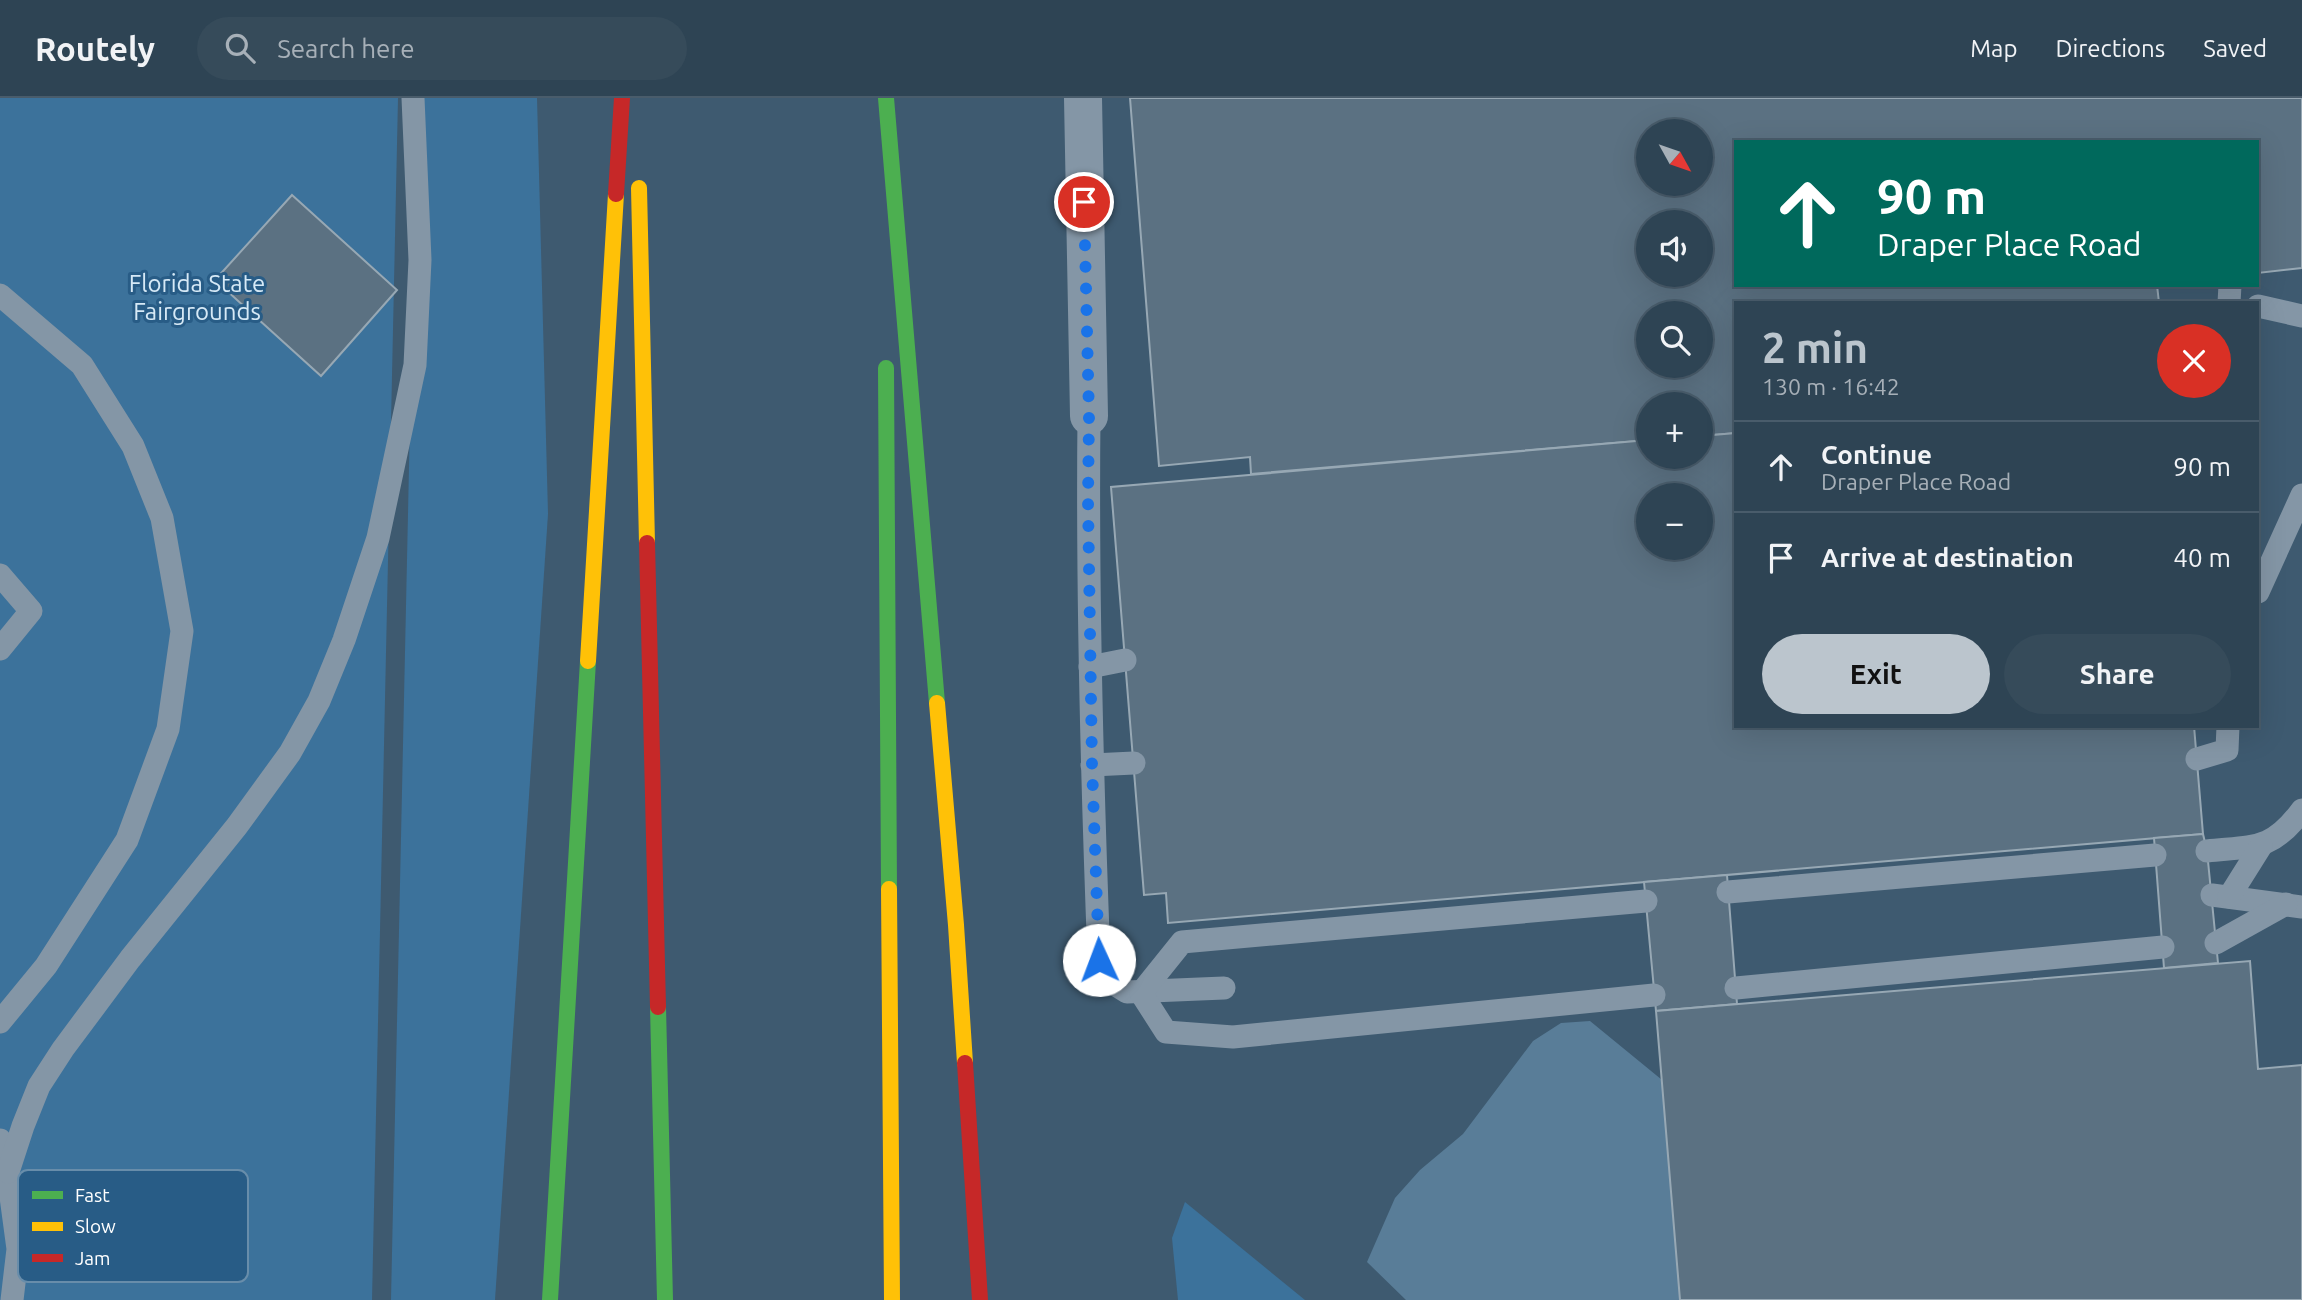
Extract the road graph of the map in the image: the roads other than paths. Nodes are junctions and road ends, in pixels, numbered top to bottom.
1 (413, 98) edge
2 (622, 98) edge
3 (885, 98) edge
4 (1083, 98) edge
5 (639, 168) dead end
6 (885, 280) dead end
7 (0, 295) edge
8 (2259, 306) edge
9 (2302, 316) edge
10 (886, 350) dead end
11 (1089, 416) joint
12 (2302, 495) edge
13 (0, 575) edge
14 (2259, 577) edge
15 (0, 649) edge
16 (1125, 660) dead end
17 (1090, 667) junction
18 (2228, 728) edge
19 (2197, 759) dead end
20 (1133, 763) dead end
21 (1092, 765) junction
22 (2302, 810) edge
23 (2261, 846) junction
24 (2207, 851) dead end
25 (2155, 855) dead end
26 (1728, 892) dead end
27 (1646, 901) dead end
28 (2294, 906) edge
29 (2216, 943) dead end
30 (2163, 947) dead end
31 (1224, 988) dead end
32 (1736, 988) dead end
33 (1141, 993) junction
34 (1654, 996) dead end
35 (0, 1022) edge
36 (0, 1140) edge
37 (8, 1172) junction
38 (12, 1300) edge
39 (550, 1300) edge
40 (665, 1300) edge
41 (892, 1300) edge
42 (980, 1300) edge

1 - 37 lane
2 - 39 highway
3 - 6 highway
3 - 42 highway
4 - 11 street
5 - 40 highway
7 - 35 lane
8 - 9 lane
10 - 41 highway
11 - 17 lane
12 - 14 lane
13 - 15 lane
16 - 17 lane
17 - 21 lane
18 - 19 lane
20 - 21 lane
21 - 33 lane
22 - 23 lane
23 - 24 lane
23 - 28 lane
25 - 26 lane
27 - 33 lane
28 - 29 lane
30 - 32 lane
31 - 33 lane
33 - 34 lane
36 - 37 lane
37 - 38 lane

